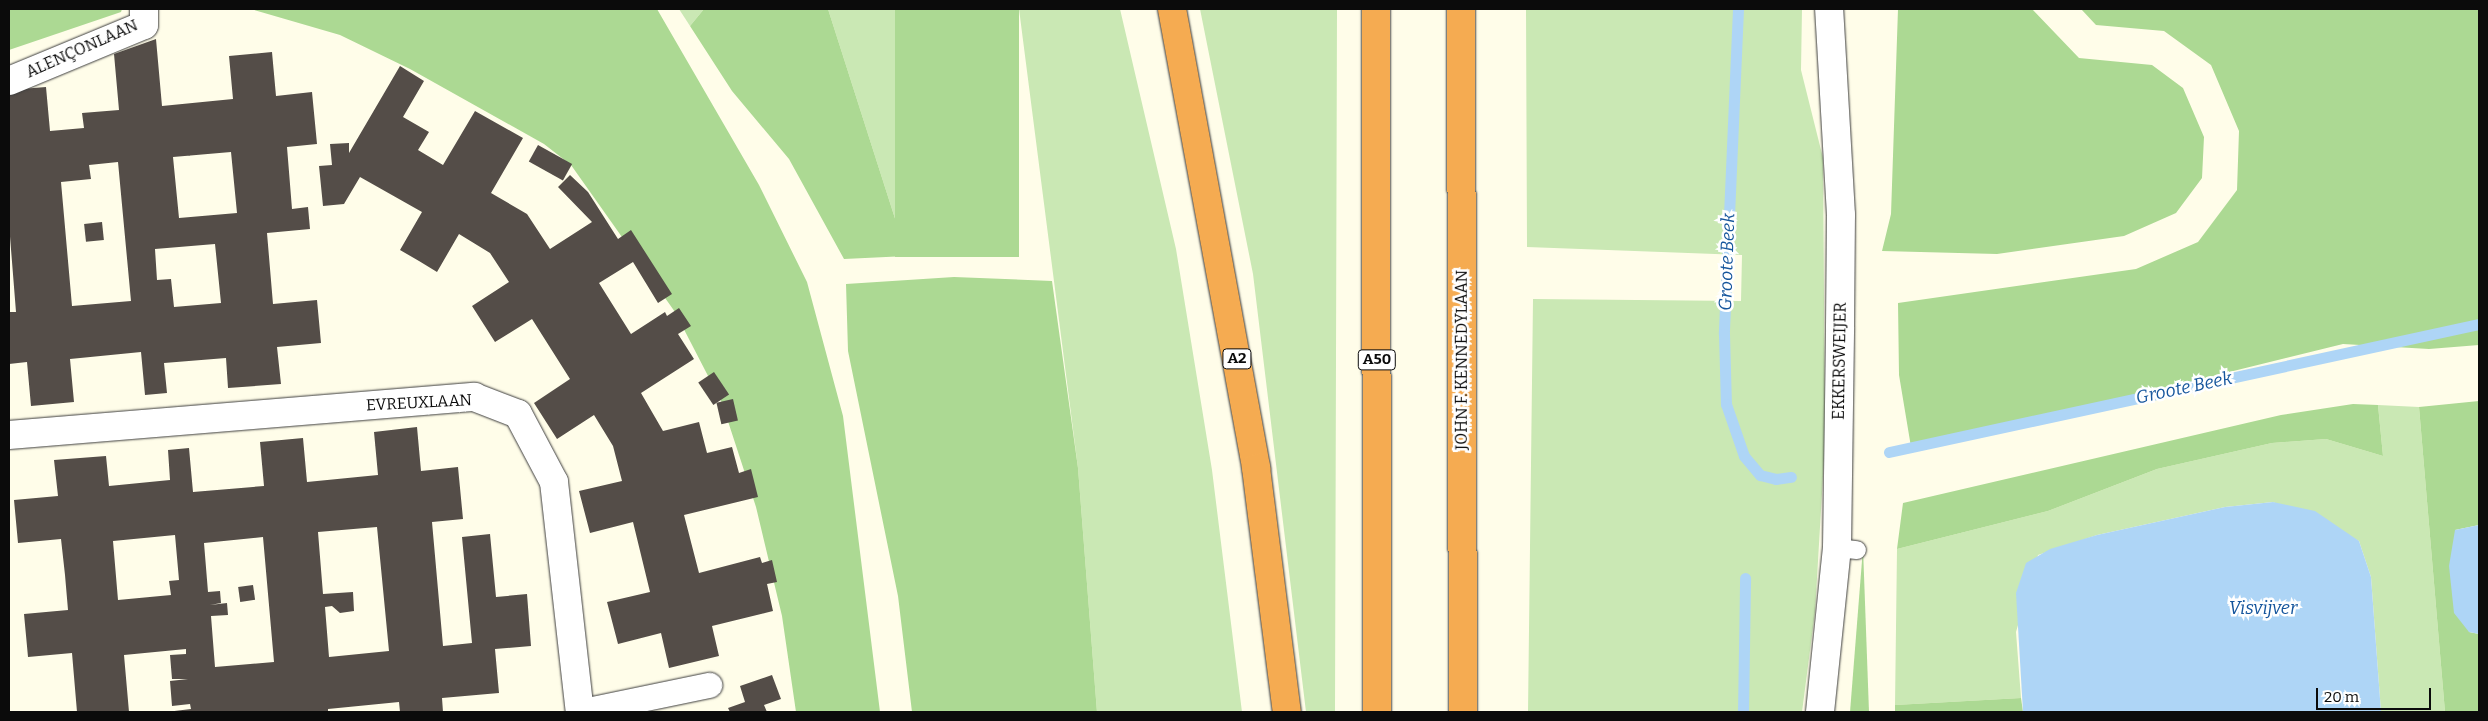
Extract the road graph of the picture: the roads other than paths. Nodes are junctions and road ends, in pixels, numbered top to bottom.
1 (144, 9) edge
2 (1172, 9) edge
3 (1376, 9) edge
4 (1461, 9) edge
5 (1465, 9) edge
6 (1829, 9) edge
7 (1461, 62) junction
8 (9, 81) edge
9 (9, 435) edge
10 (709, 685) dead end
11 (582, 712) edge
12 (1288, 712) edge
13 (1377, 712) edge
14 (1463, 712) edge
15 (1820, 712) edge

1 - 8 street, ALENÇONLAAN
2 - 12 highway, A2
3 - 13 highway, A50
4 - 7 highway, JOHN F. KENNEDYLAAN
5 - 7 highway
6 - 15 street, EKKERSWEIJER
7 - 14 highway, JOHN F. KENNEDYLAAN
9 - 11 street, EVREUXLAAN
10 - 11 street

